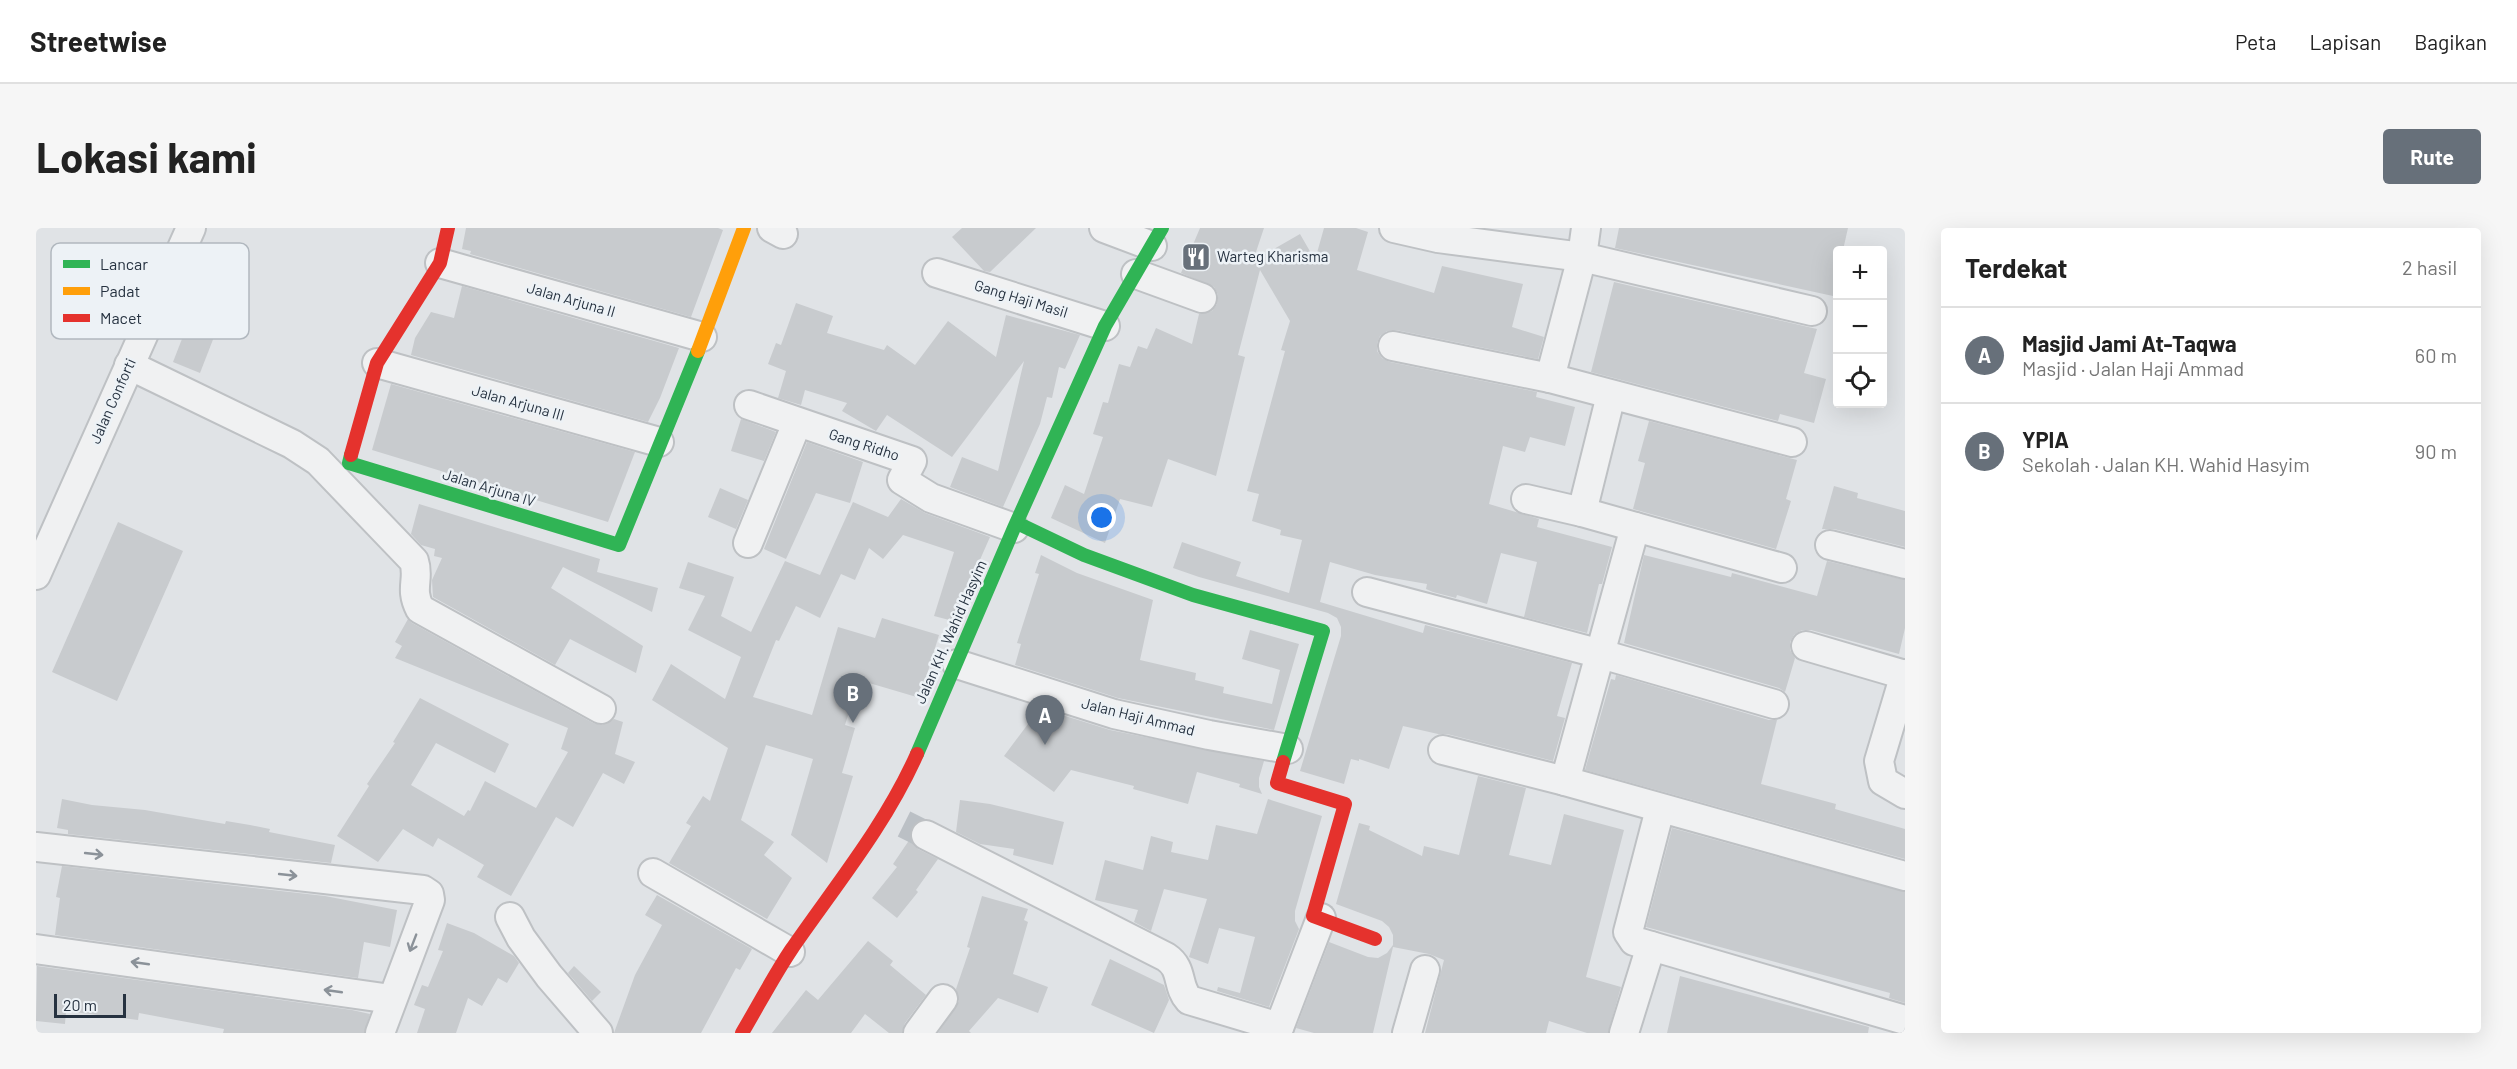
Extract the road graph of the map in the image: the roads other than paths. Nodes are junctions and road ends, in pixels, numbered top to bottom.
1 (191, 228) edge
2 (448, 228) edge
3 (744, 228) edge
4 (1104, 228) edge
5 (1394, 228) edge
6 (1586, 228) edge
7 (1439, 233) edge
8 (1157, 237) edge
9 (184, 243) edge
10 (1582, 257) junction
11 (441, 263) junction
12 (937, 273) dead end
13 (1136, 274) junction
14 (1202, 298) dead end
15 (1812, 311) dead end
16 (1105, 326) junction
17 (702, 337) junction
18 (141, 339) edge
19 (1393, 346) dead end
20 (377, 363) junction
21 (129, 365) junction
22 (1550, 378) junction
23 (1611, 395) junction
24 (749, 405) dead end
25 (797, 423) junction
26 (658, 442) junction
27 (1792, 442) dead end
28 (1526, 500) dead end
29 (1582, 512) junction
30 (1015, 525) junction
31 (1635, 527) junction
32 (748, 543) dead end
33 (1830, 545) dead end
34 (1905, 564) edge
35 (1782, 568) dead end
36 (36, 575) edge
37 (1367, 592) dead end
38 (1806, 646) dead end
39 (1601, 654) junction
40 (957, 664) junction
41 (1905, 675) edge
42 (1774, 704) dead end
43 (601, 709) dead end
44 (1288, 749) junction
45 (1443, 750) dead end
46 (1565, 781) junction
47 (1894, 788) edge
48 (1660, 809) junction
49 (905, 824) junction
50 (36, 847) edge
51 (654, 873) dead end
52 (1905, 876) edge
53 (510, 917) dead end
54 (1321, 918) junction
55 (1375, 939) dead end
56 (1651, 946) junction
57 (36, 949) edge
58 (790, 952) junction
59 (1425, 970) dead end
60 (391, 999) junction
61 (943, 999) dead end
62 (1905, 1020) edge
63 (1278, 1030) edge
64 (744, 1032) edge
65 (380, 1033) edge
66 (598, 1033) edge
67 (918, 1033) edge
68 (1407, 1033) edge
69 (1624, 1033) edge

1 - 9 street, Jalan Conforti
2 - 11 street
3 - 17 street
4 - 8 street
5 - 7 street
6 - 10 street
7 - 10 street
8 - 13 street, Jalan KH. Wahid Hasyim
10 - 15 street
10 - 22 street
11 - 17 street, Jalan Arjuna II
11 - 20 street
12 - 16 street, Gang Haji Masil
13 - 14 street
13 - 16 street, Jalan KH. Wahid Hasyim
16 - 30 street, Jalan KH. Wahid Hasyim
17 - 26 street
18 - 21 street, Jalan Conforti
19 - 22 street
20 - 26 street, Jalan Arjuna III
20 - 26 street, Jalan Arjuna IV
21 - 36 street, Jalan Conforti
21 - 43 street
22 - 23 street
23 - 27 street
23 - 29 street
24 - 25 street, Gang Ridho
25 - 30 street, Gang Ridho
25 - 32 street
28 - 29 street
29 - 31 street
30 - 40 street, Jalan KH. Wahid Hasyim
30 - 44 street
31 - 35 street
31 - 39 street
33 - 34 street
37 - 39 street
38 - 41 street
39 - 42 street
39 - 46 street
40 - 44 street, Jalan Haji Ammad
40 - 49 street, Jalan KH. Wahid Hasyim
41 - 47 street
44 - 54 street
45 - 46 street
46 - 48 street
48 - 52 street
48 - 56 street
49 - 58 street, Jalan KH. Wahid Hasyim
49 - 63 street
50 -> 60 street
51 - 58 street
53 - 66 street
54 - 55 street
54 - 63 street
56 - 62 street
56 - 69 street
60 -> 57 street
58 - 64 street, Jalan KH. Wahid Hasyim
59 - 68 street
60 - 65 street
61 - 67 street

